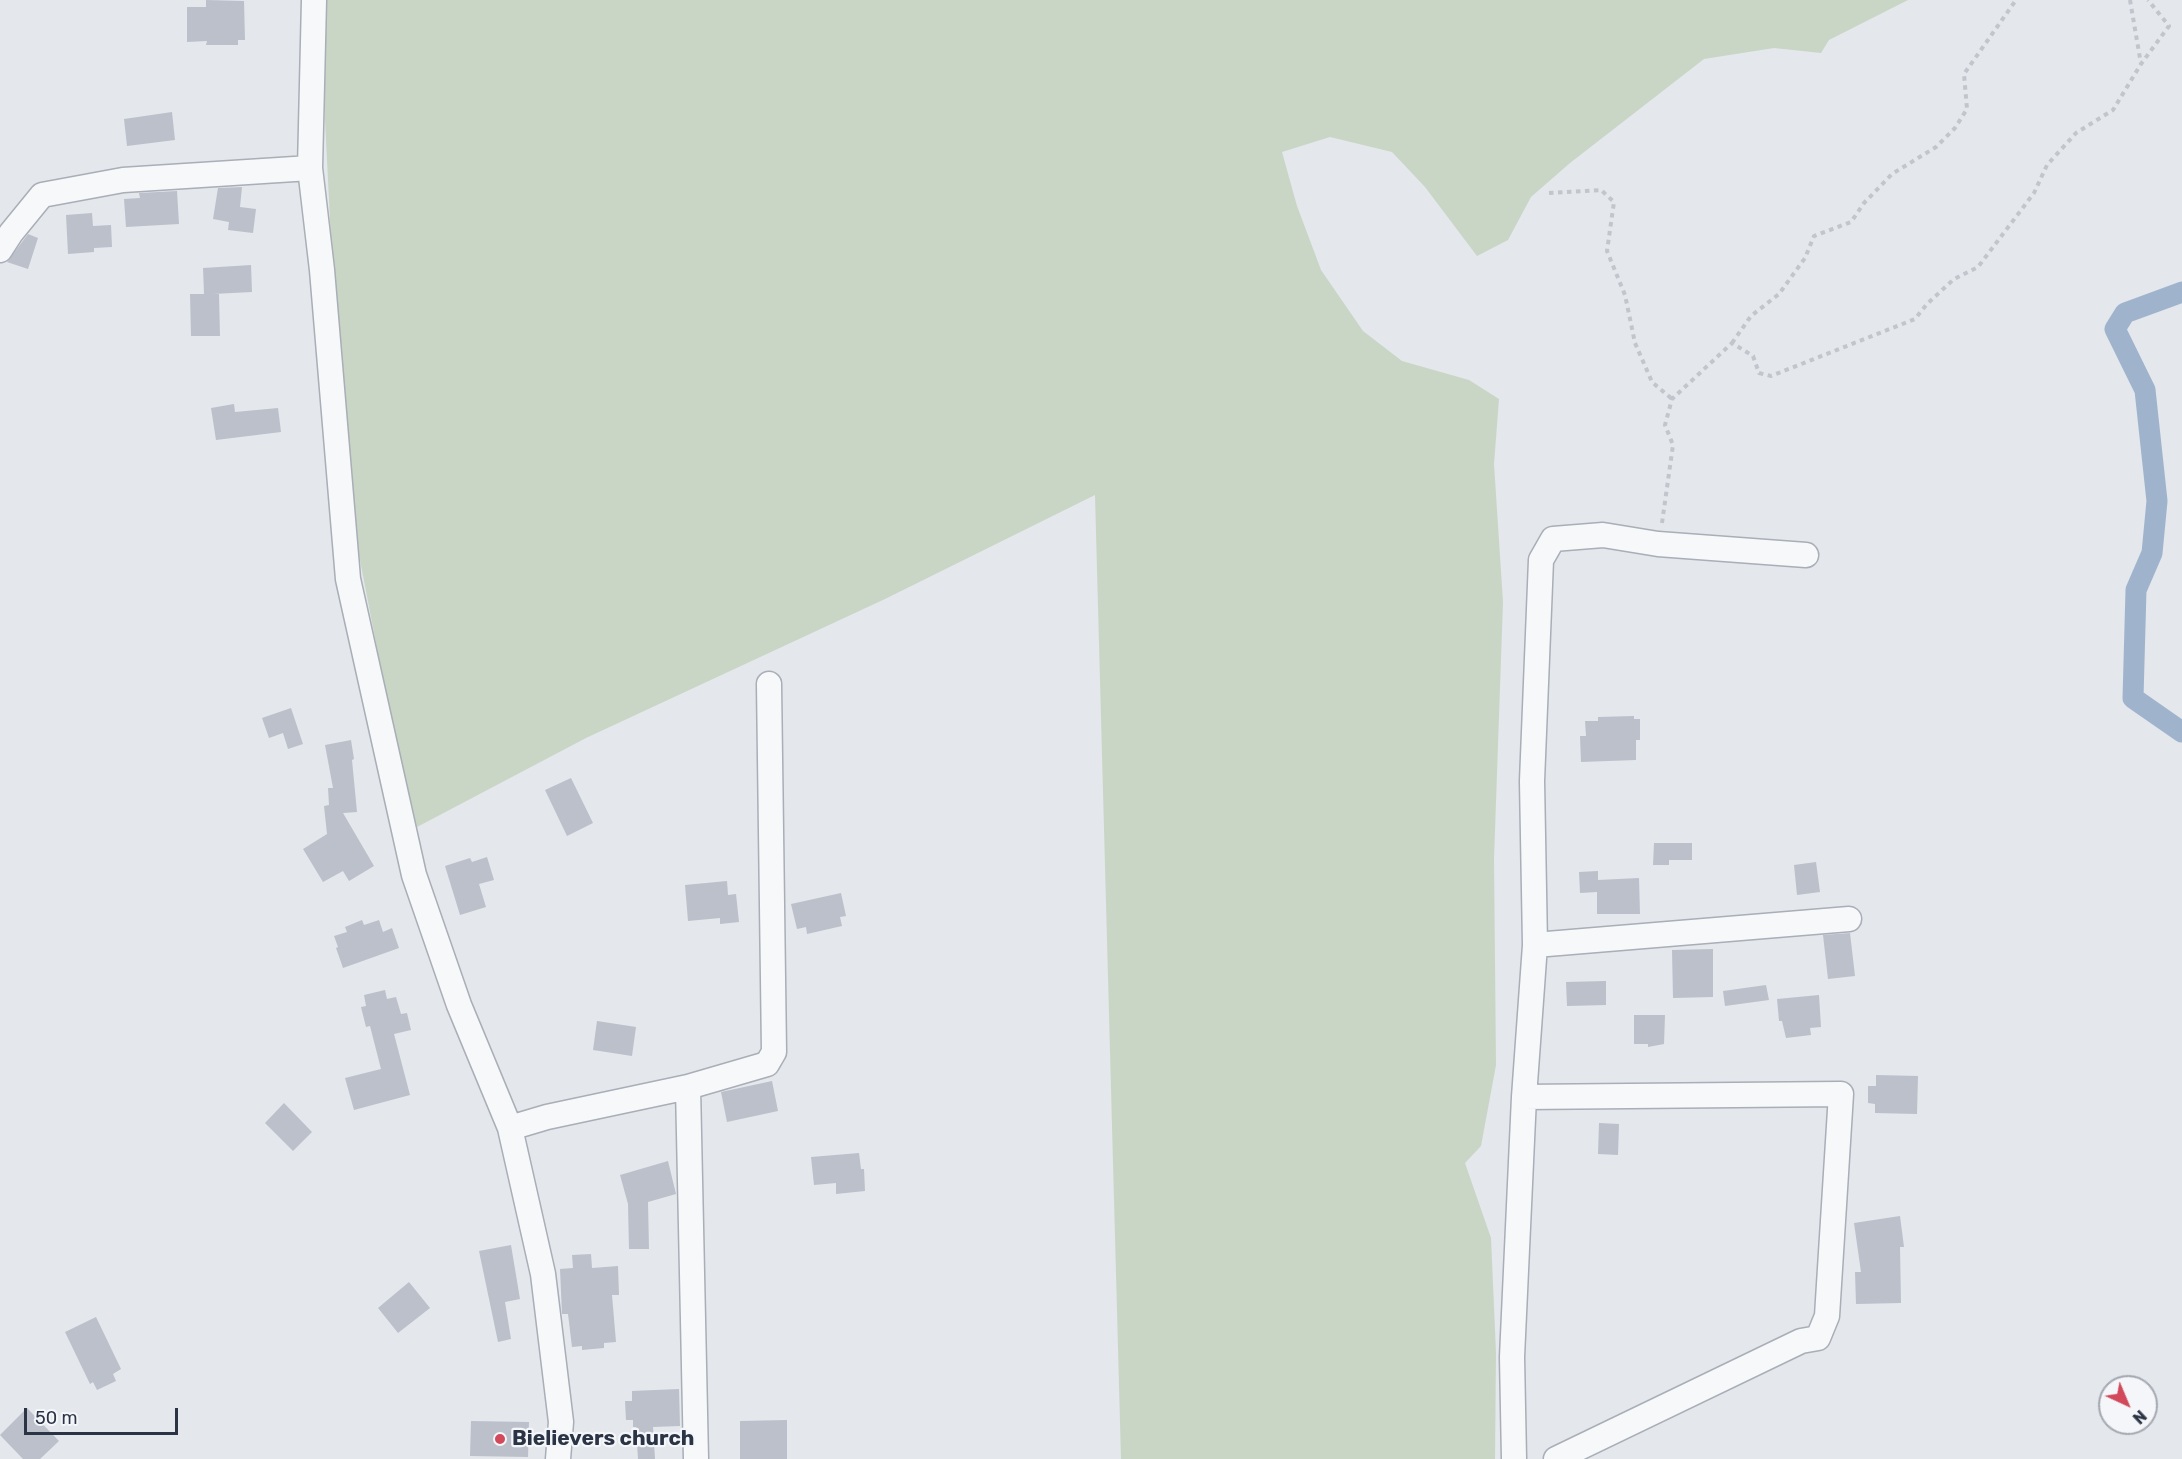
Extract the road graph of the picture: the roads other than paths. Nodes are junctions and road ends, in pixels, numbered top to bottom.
1 (314, 0) edge
2 (310, 168) junction
3 (0, 250) edge
4 (1806, 555) dead end
5 (769, 684) dead end
6 (1849, 919) dead end
7 (1535, 945) junction
8 (688, 1087) junction
9 (1524, 1097) junction
10 (510, 1128) junction
11 (558, 1459) edge
12 (696, 1459) edge
13 (1514, 1459) edge
14 (1556, 1459) edge

1 - 2 street
2 - 3 street
2 - 10 street
4 - 7 street
5 - 8 street
6 - 7 street
7 - 9 street
8 - 10 street
8 - 12 street
9 - 13 street
9 - 14 street
10 - 11 street

